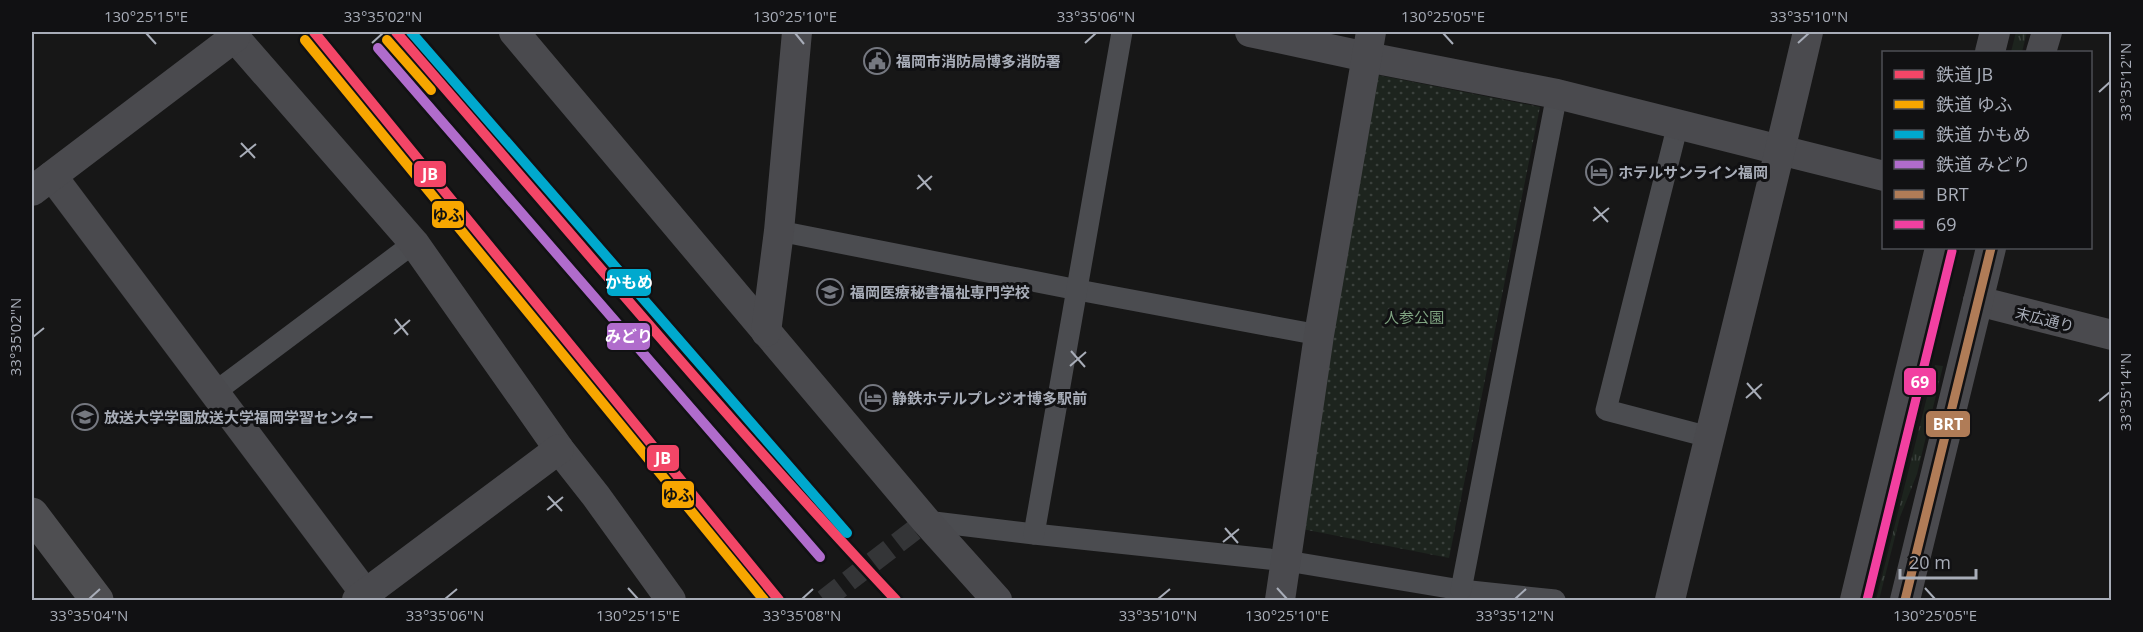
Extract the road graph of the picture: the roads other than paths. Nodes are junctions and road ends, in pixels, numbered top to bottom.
1 (514, 32) edge
2 (797, 32) edge
3 (1122, 32) edge
4 (1250, 32) edge
5 (1808, 32) edge
6 (1995, 32) edge
7 (2047, 32) edge
8 (232, 34) edge
9 (1369, 44) edge
10 (1989, 51) edge
11 (2041, 51) edge
12 (1557, 94) junction
13 (1678, 124) junction
14 (1781, 150) junction
15 (1882, 175) edge
16 (42, 183) edge
17 (779, 231) junction
18 (414, 243) junction
19 (1940, 249) edge
20 (1991, 249) edge
21 (1078, 290) junction
22 (1978, 301) junction
23 (766, 332) junction
24 (1319, 335) junction
25 (2112, 335) edge
26 (215, 392) junction
27 (1709, 437) junction
28 (559, 449) junction
29 (32, 514) edge
30 (926, 521) junction
31 (1034, 534) junction
32 (1287, 561) junction
33 (1461, 590) junction
34 (364, 598) edge
35 (97, 600) edge
36 (670, 600) edge
37 (997, 600) edge
38 (1280, 600) edge
39 (1555, 600) edge
40 (1670, 600) edge
41 (1856, 600) edge
42 (1905, 600) edge

1 - 23 street
2 - 17 street
3 - 21 street
4 - 9 street
5 - 14 street
6 - 10 street
7 - 11 street
8 - 16 street
8 - 18 street
9 - 12 street
9 - 24 street
12 - 13 street
12 - 33 street
13 - 14 street
13 - 27 street
14 - 15 street
14 - 27 street
16 - 26 street
17 - 21 street
17 - 23 street
18 - 26 street
18 - 28 street
19 - 41 street
20 - 22 street
21 - 24 street
21 - 31 street
22 - 25 street, 末広通り
22 - 42 street
23 - 30 street
24 - 32 street
26 - 34 street
27 - 40 street
28 - 34 street
28 - 36 street
29 - 35 highway
30 - 31 street
30 - 37 street
31 - 32 street
32 - 33 street
32 - 38 street
33 - 39 street

